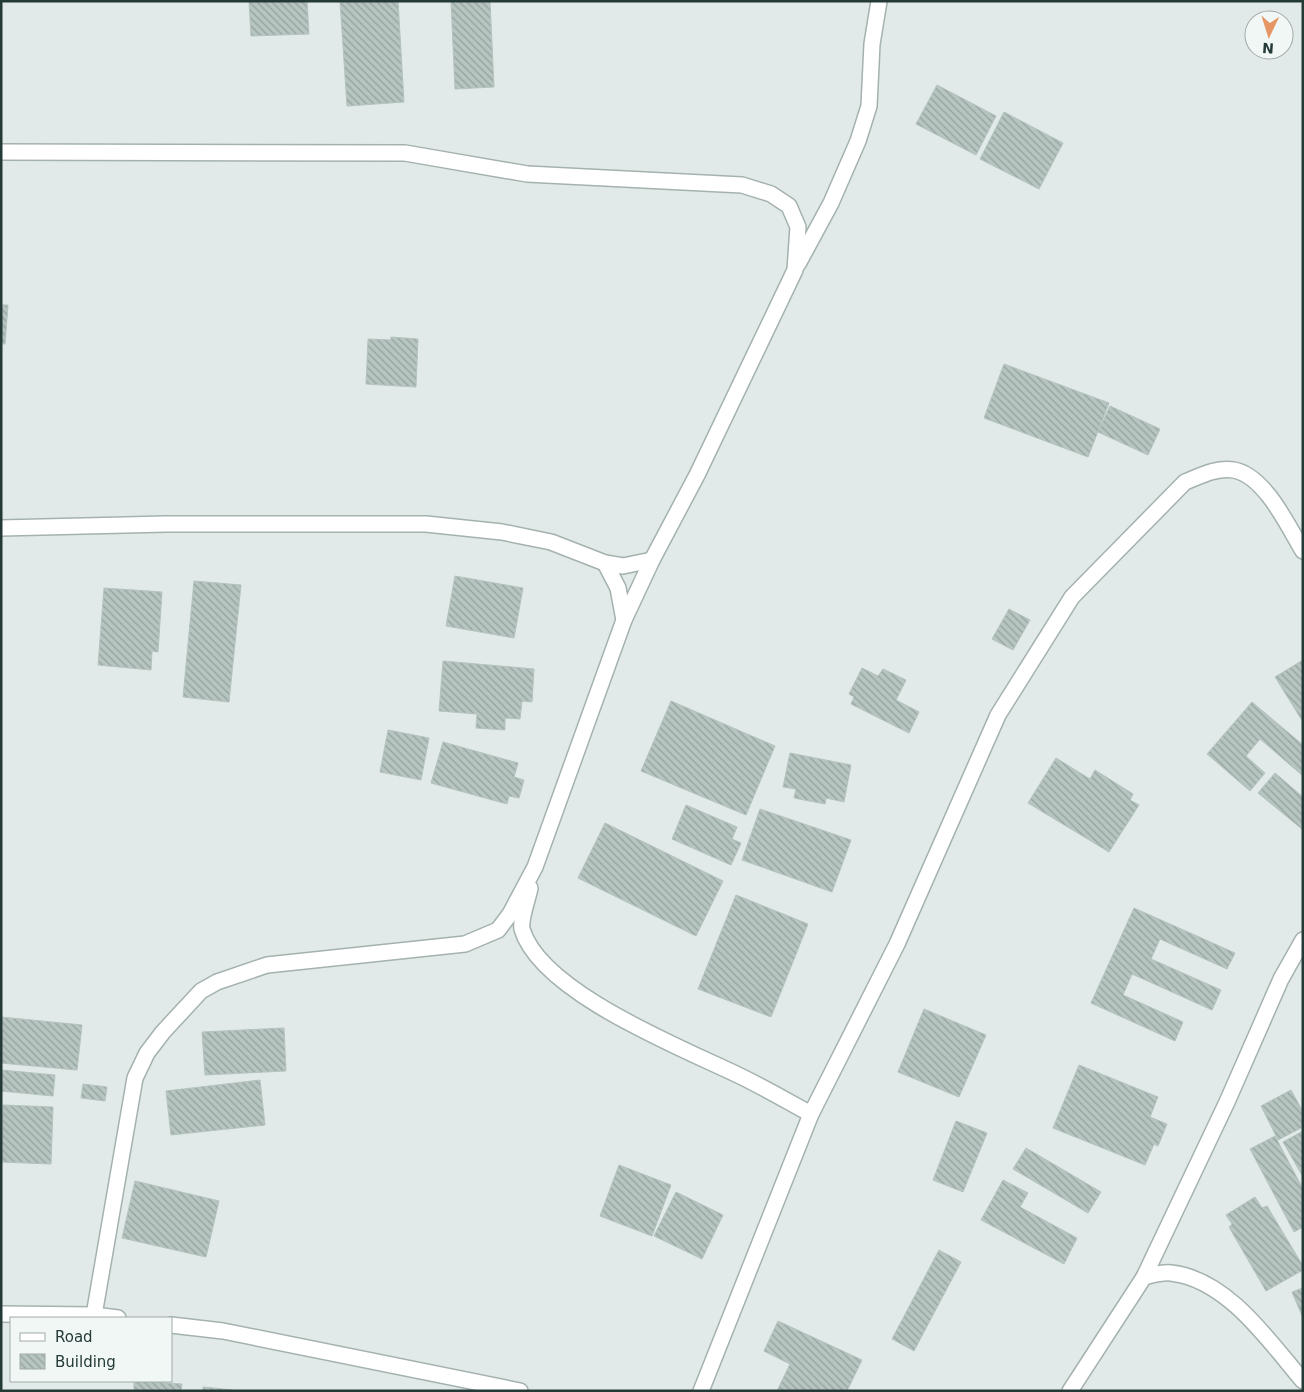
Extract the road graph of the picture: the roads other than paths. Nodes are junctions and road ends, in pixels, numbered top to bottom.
1 (879, 1) edge
2 (1, 152) edge
3 (795, 270) junction
4 (1, 528) edge
5 (1303, 551) edge
6 (652, 560) junction
7 (605, 563) junction
8 (624, 620) junction
9 (534, 867) junction
10 (1303, 940) edge
11 (811, 1114) junction
12 (1144, 1277) junction
13 (1, 1314) edge
14 (94, 1315) junction
15 (110, 1317) edge
16 (172, 1325) edge
17 (1303, 1381) edge
18 (520, 1391) edge
19 (701, 1391) edge
20 (1070, 1391) edge

1 - 3 street
2 - 3 street
3 - 6 street
4 - 7 street
5 - 11 street
6 - 7 street
6 - 8 street
7 - 8 street
8 - 9 street
9 - 11 street
9 - 14 street
10 - 12 street
11 - 19 street
12 - 17 street
12 - 20 street
13 - 14 street
14 - 15 street
16 - 18 street

